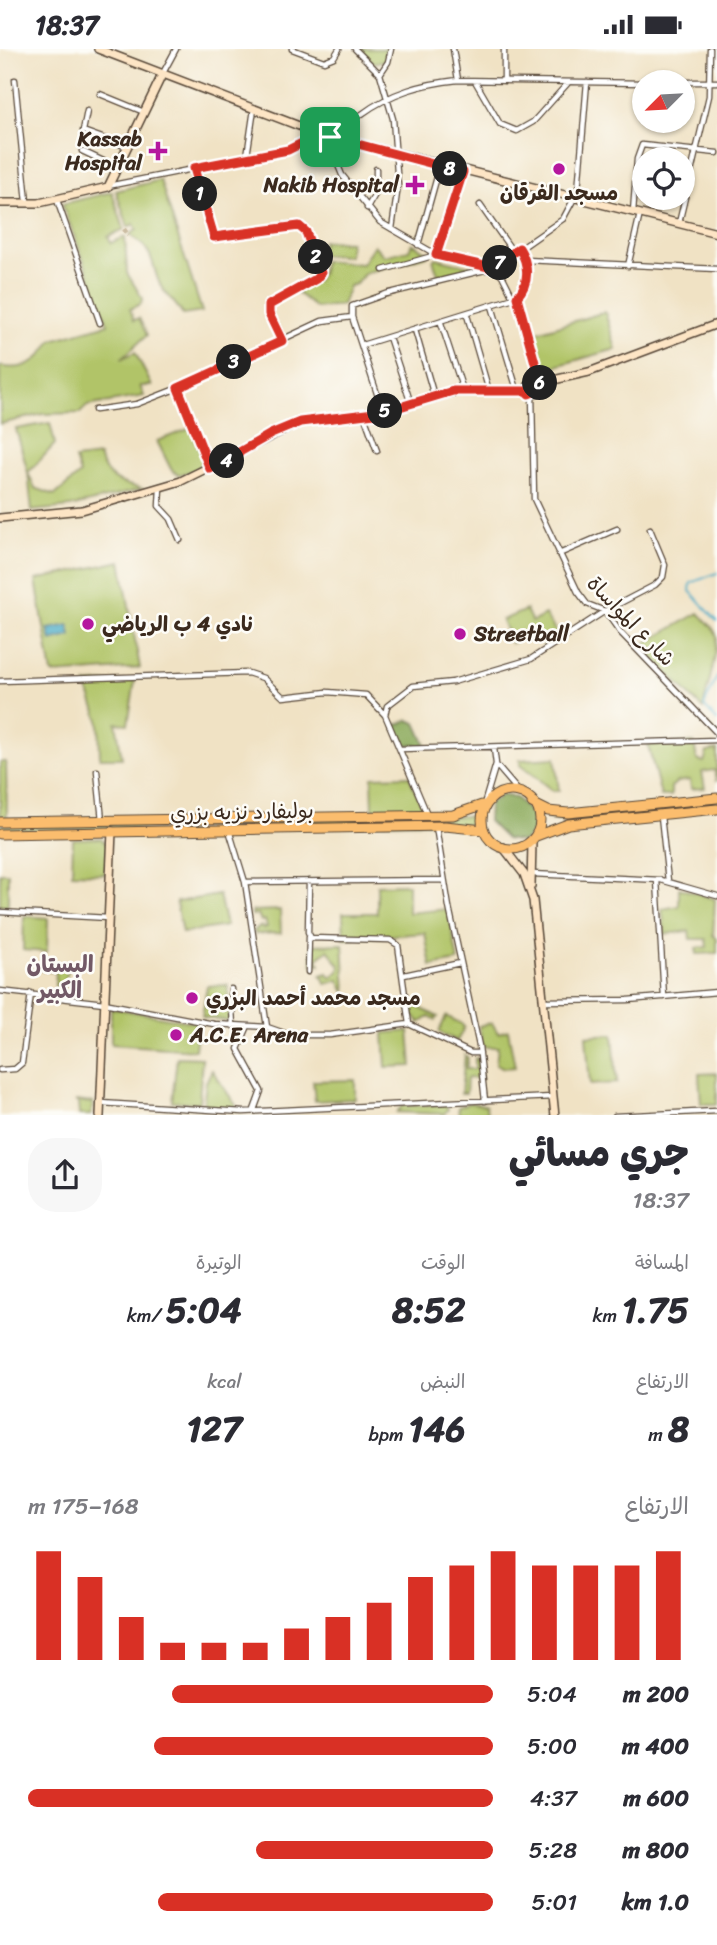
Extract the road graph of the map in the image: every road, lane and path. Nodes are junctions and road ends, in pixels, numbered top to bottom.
1 (98, 49) edge
2 (176, 49) edge
3 (292, 49) edge
4 (339, 49) edge
5 (355, 49) edge
6 (391, 49) edge
7 (453, 49) edge
8 (504, 49) edge
9 (710, 49) edge
10 (380, 74) junction
11 (162, 75) junction
12 (15, 80) dead end
13 (458, 80) junction
14 (475, 81) junction
15 (504, 81) junction
16 (568, 82) junction
17 (587, 82) junction
18 (695, 82) edge
19 (714, 82) edge
20 (632, 83) edge
21 (100, 94) dead end
22 (386, 96) junction
23 (254, 109) junction
24 (87, 111) dead end
25 (145, 113) junction
26 (352, 119) junction
27 (303, 128) junction
28 (329, 140) junction
29 (302, 143) junction
30 (354, 143) junction
31 (127, 147) junction
32 (641, 147) edge
33 (659, 147) edge
34 (694, 147) edge
35 (82, 151) dead end
36 (695, 151) edge
37 (717, 153) edge
38 (247, 156) junction
39 (398, 156) junction
40 (440, 166) junction
41 (116, 167) junction
42 (194, 168) junction
43 (376, 169) dead end
44 (463, 172) junction
45 (107, 187) junction
46 (576, 199) junction
47 (57, 200) junction
48 (0, 203) edge
49 (27, 203) junction
50 (480, 205) dead end
51 (367, 208) junction
52 (681, 210) edge
53 (637, 213) junction
54 (678, 223) junction
55 (392, 229) junction
56 (717, 233) edge
57 (418, 245) junction
58 (519, 248) junction
59 (513, 252) junction
60 (436, 255) junction
61 (526, 260) junction
62 (628, 265) junction
63 (493, 268) junction
64 (717, 269) edge
65 (383, 270) dead end
66 (515, 298) junction
67 (492, 306) junction
68 (467, 315) junction
69 (352, 317) junction
70 (100, 323) dead end
71 (441, 323) junction
72 (717, 324) edge
73 (415, 330) junction
74 (389, 337) junction
75 (282, 341) junction
76 (362, 345) junction
77 (540, 385) junction
78 (178, 388) junction
79 (463, 390) junction
80 (489, 391) junction
81 (525, 392) junction
82 (434, 396) junction
83 (411, 404) junction
84 (95, 410) dead end
85 (383, 412) junction
86 (365, 415) junction
87 (377, 451) dead end
88 (210, 469) junction
89 (160, 488) junction
90 (0, 518) edge
91 (617, 529) dead end
92 (650, 529) dead end
93 (180, 540) dead end
94 (559, 554) junction
95 (605, 611) junction
96 (0, 681) edge
97 (385, 715) junction
98 (717, 733) edge
99 (717, 740) edge
100 (494, 748) junction
101 (400, 749) junction
102 (496, 764) junction
103 (97, 771) dead end
104 (520, 793) junction
105 (717, 798) edge
106 (484, 803) junction
107 (532, 803) junction
108 (717, 809) edge
109 (660, 814) junction
110 (428, 815) junction
111 (102, 820) junction
112 (0, 822) edge
113 (436, 826) junction
114 (484, 829) junction
115 (229, 830) junction
116 (112, 831) junction
117 (0, 834) edge
118 (534, 839) junction
119 (503, 847) junction
120 (528, 874) junction
121 (444, 880) junction
122 (657, 880) junction
123 (309, 881) junction
124 (668, 881) junction
125 (244, 882) junction
126 (717, 896) edge
127 (0, 912) edge
128 (108, 918) junction
129 (309, 936) junction
130 (460, 963) junction
131 (308, 972) dead end
132 (404, 975) junction
133 (231, 989) dead end
134 (0, 991) edge
135 (717, 992) edge
136 (31, 993) junction
137 (664, 997) junction
138 (545, 1001) junction
139 (104, 1003) junction
140 (408, 1024) junction
141 (233, 1026) junction
142 (267, 1027) junction
143 (247, 1028) junction
144 (480, 1053) junction
145 (0, 1070) edge
146 (553, 1097) junction
147 (485, 1101) junction
148 (101, 1103) junction
149 (253, 1111) junction
150 (717, 1111) edge
151 (100, 1115) edge
152 (555, 1115) edge
153 (615, 1115) edge

1 - 11 main road
2 - 11 street
3 - 4 street
5 - 10 street
6 - 10 street
7 - 13 street
8 - 15 street
9 - 19 street
10 - 22 street
11 - 23 main road
11 - 25 main road
12 - 49 street
13 - 14 street
13 - 22 street
14 - 15 street
14 - 16 street
15 - 16 street
16 - 17 street
17 - 20 street
17 - 46 street
18 - 19 street
19 - 34 street
21 - 25 street
22 - 26 street
22 - 39 street
23 - 27 main road
23 - 38 street
24 - 31 street
25 - 31 main road
26 - 27 street
26 - 30 street
27 - 28 main road
27 - 29 street
28 - 29 street
28 - 30 main road
28 - 51 street
29 - 38 street
30 - 39 main road
31 - 41 main road
32 - 33 street
35 - 41 street
36 - 37 street
38 - 42 street
39 - 40 main road
39 - 55 street
40 - 44 main road
40 - 57 street
41 - 45 main road
42 - 45 street
42 - 75 street
43 - 51 street
44 - 46 main road
44 - 60 street
45 - 47 main road
46 - 53 main road
46 - 58 street
47 - 49 main road
47 - 70 street
48 - 49 main road
50 - 59 street
51 - 55 street
52 - 54 street
53 - 54 main road
53 - 62 street
54 - 56 main road
55 - 57 street
57 - 60 street
58 - 59 street
58 - 61 street
59 - 63 street
60 - 63 street
60 - 65 street
61 - 62 street
61 - 66 street
62 - 64 street
63 - 66 street
63 - 69 street
66 - 67 street
66 - 77 street
67 - 68 street
67 - 81 street, شارع المواساة
68 - 71 street
68 - 80 street
69 - 75 street
69 - 76 street
71 - 73 street
71 - 79 street
72 - 77 main road
73 - 74 street
73 - 82 street
74 - 76 street
74 - 83 street
75 - 78 street
76 - 85 street
77 - 81 main road
78 - 84 street
78 - 88 street
79 - 80 main road
79 - 82 main road
80 - 81 main road
81 - 94 street, شارع المواساة
82 - 83 main road
83 - 85 main road
85 - 86 main road
86 - 87 street
86 - 88 main road
88 - 89 main road
89 - 90 main road
89 - 93 street
91 - 94 street
92 - 95 street
94 - 95 street, شارع المواساة
95 - 97 street
95 - 98 street, شارع المواساة
96 - 97 street
97 - 101 street
99 - 100 street
100 - 101 street
100 - 102 street
101 - 110 street
102 - 104 street
102 - 106 street
103 - 111 street
104 - 106 highway
104 - 107 highway
105 - 107 highway
106 - 110 highway, بوليفارد نزيه بزري
106 - 114 highway
107 - 118 highway
108 - 109 highway
109 - 118 highway
109 - 124 street
110 - 111 highway, بوليفارد نزيه بزري
111 - 112 highway, بوليفارد نزيه بزري
113 - 114 highway, بوليفارد نزيه بزري
113 - 115 highway, بوليفارد نزيه بزري
113 - 121 street
114 - 119 highway
115 - 116 highway, بوليفارد نزيه بزري
115 - 125 street
116 - 117 highway, بوليفارد نزيه بزري
116 - 128 main road
118 - 119 highway
118 - 120 main road
119 - 120 main road
120 - 122 street
120 - 138 main road
121 - 123 street
121 - 130 street
122 - 124 street
122 - 137 street
123 - 125 street
123 - 129 street
124 - 126 street
125 - 142 street
127 - 128 street
128 - 139 main road
129 - 131 street
129 - 132 street
130 - 132 street
130 - 144 street
132 - 140 street
133 - 141 street
134 - 136 street
135 - 137 street
136 - 139 street
136 - 145 street
137 - 138 street
138 - 146 main road
139 - 141 street
139 - 148 main road
140 - 142 street
140 - 144 street
141 - 143 street
142 - 143 street
143 - 149 street
144 - 147 street
146 - 147 street
146 - 152 main road
147 - 149 street
148 - 149 street
148 - 151 main road
150 - 153 street

